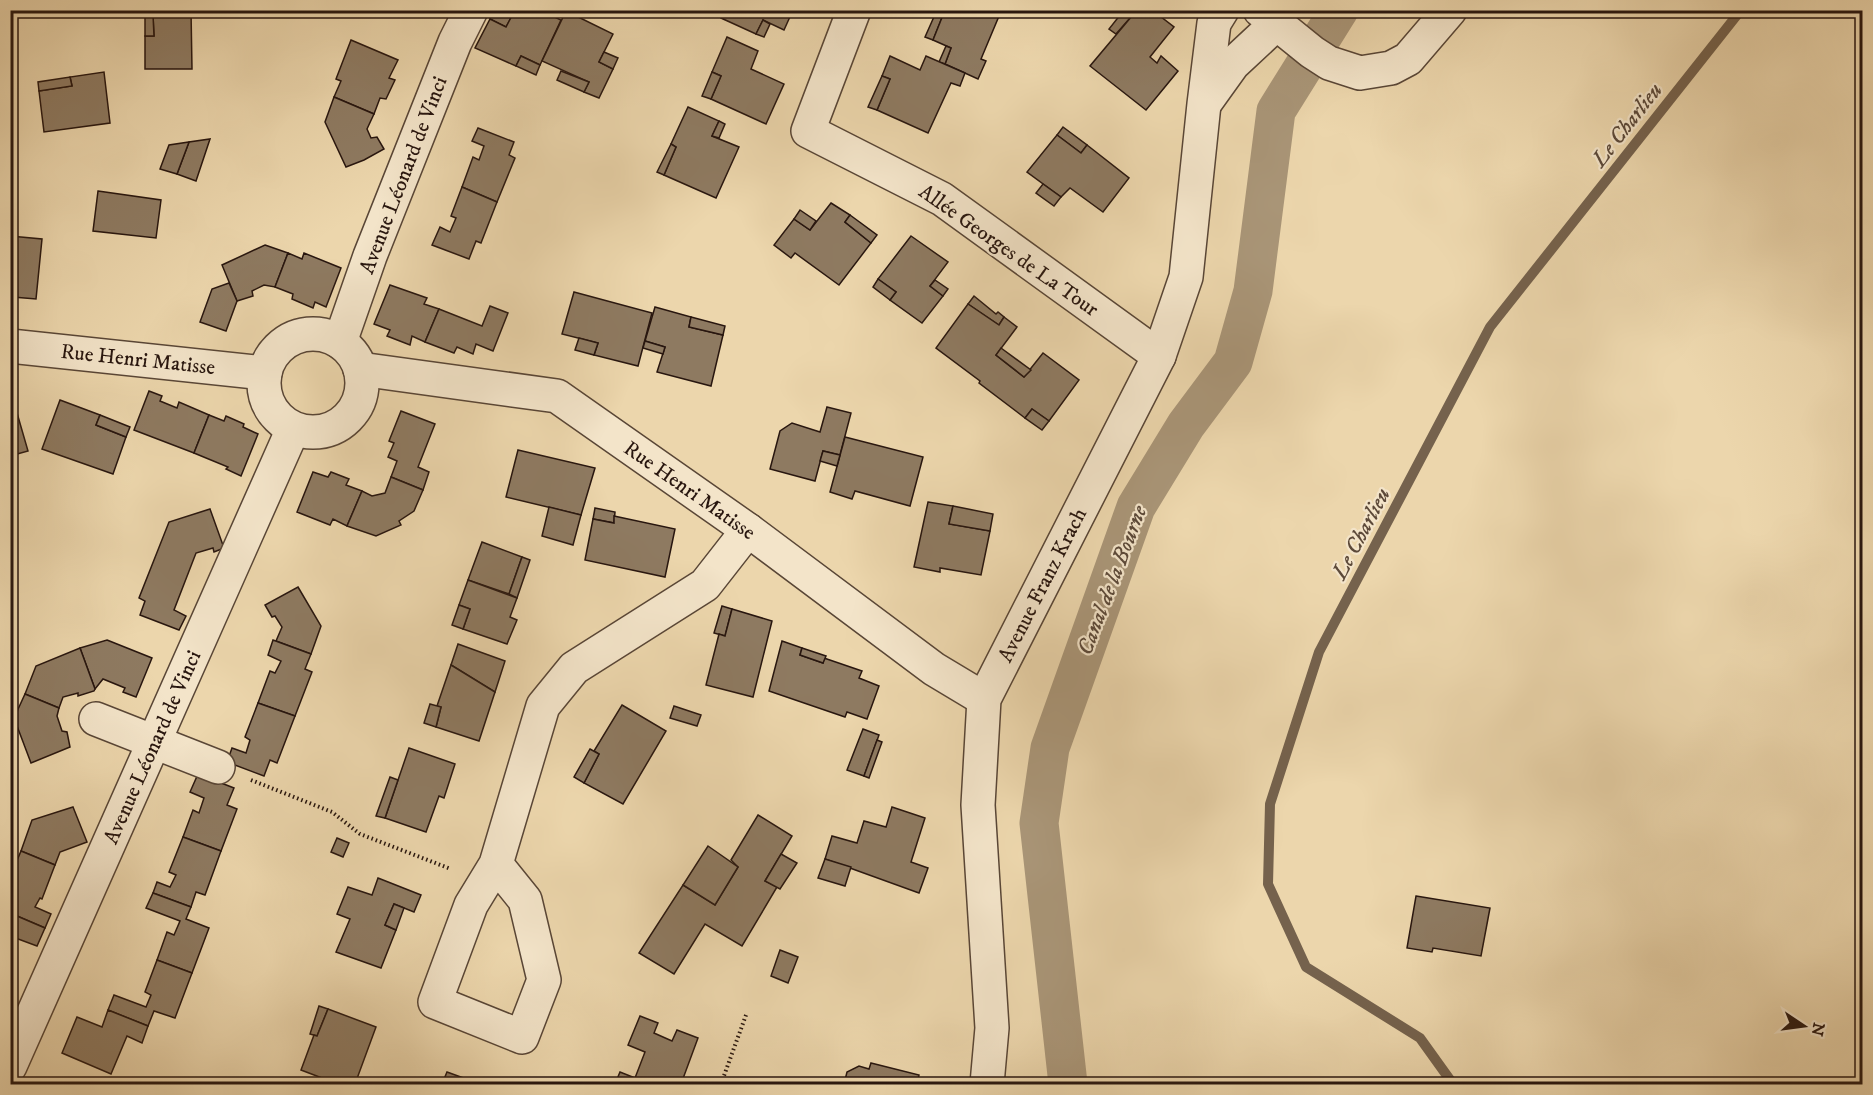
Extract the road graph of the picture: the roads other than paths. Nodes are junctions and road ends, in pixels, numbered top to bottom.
1 (471, 10) edge
2 (854, 10) edge
3 (1222, 10) edge
4 (1450, 10) edge
5 (1276, 20) edge
6 (1204, 104) junction
7 (340, 342) junction
8 (10, 346) edge
9 (1159, 356) junction
10 (360, 369) junction
11 (264, 373) junction
12 (293, 429) junction
13 (748, 530) junction
14 (984, 699) junction
15 (96, 719) dead end
16 (154, 742) junction
17 (218, 767) road end
18 (491, 873) road end
19 (10, 1066) edge
20 (987, 1084) edge

1 - 7 street, Avenue Léonard de Vinci
2 - 9 street, Allée Georges de La Tour
3 - 6 street, Avenue Franz Krach
4 - 5 street
5 - 6 street
6 - 9 street, Avenue Franz Krach
7 - 10 street
7 - 11 street
8 - 11 street, Rue Henri Matisse
9 - 14 street, Avenue Franz Krach
10 - 12 street
10 - 13 street, Rue Henri Matisse
11 - 12 street
12 - 16 street, Avenue Léonard de Vinci
13 - 14 street, Rue Henri Matisse
13 - 18 street
14 - 20 street, Avenue Franz Krach
15 - 16 street
16 - 17 street
16 - 19 street, Avenue Léonard de Vinci

